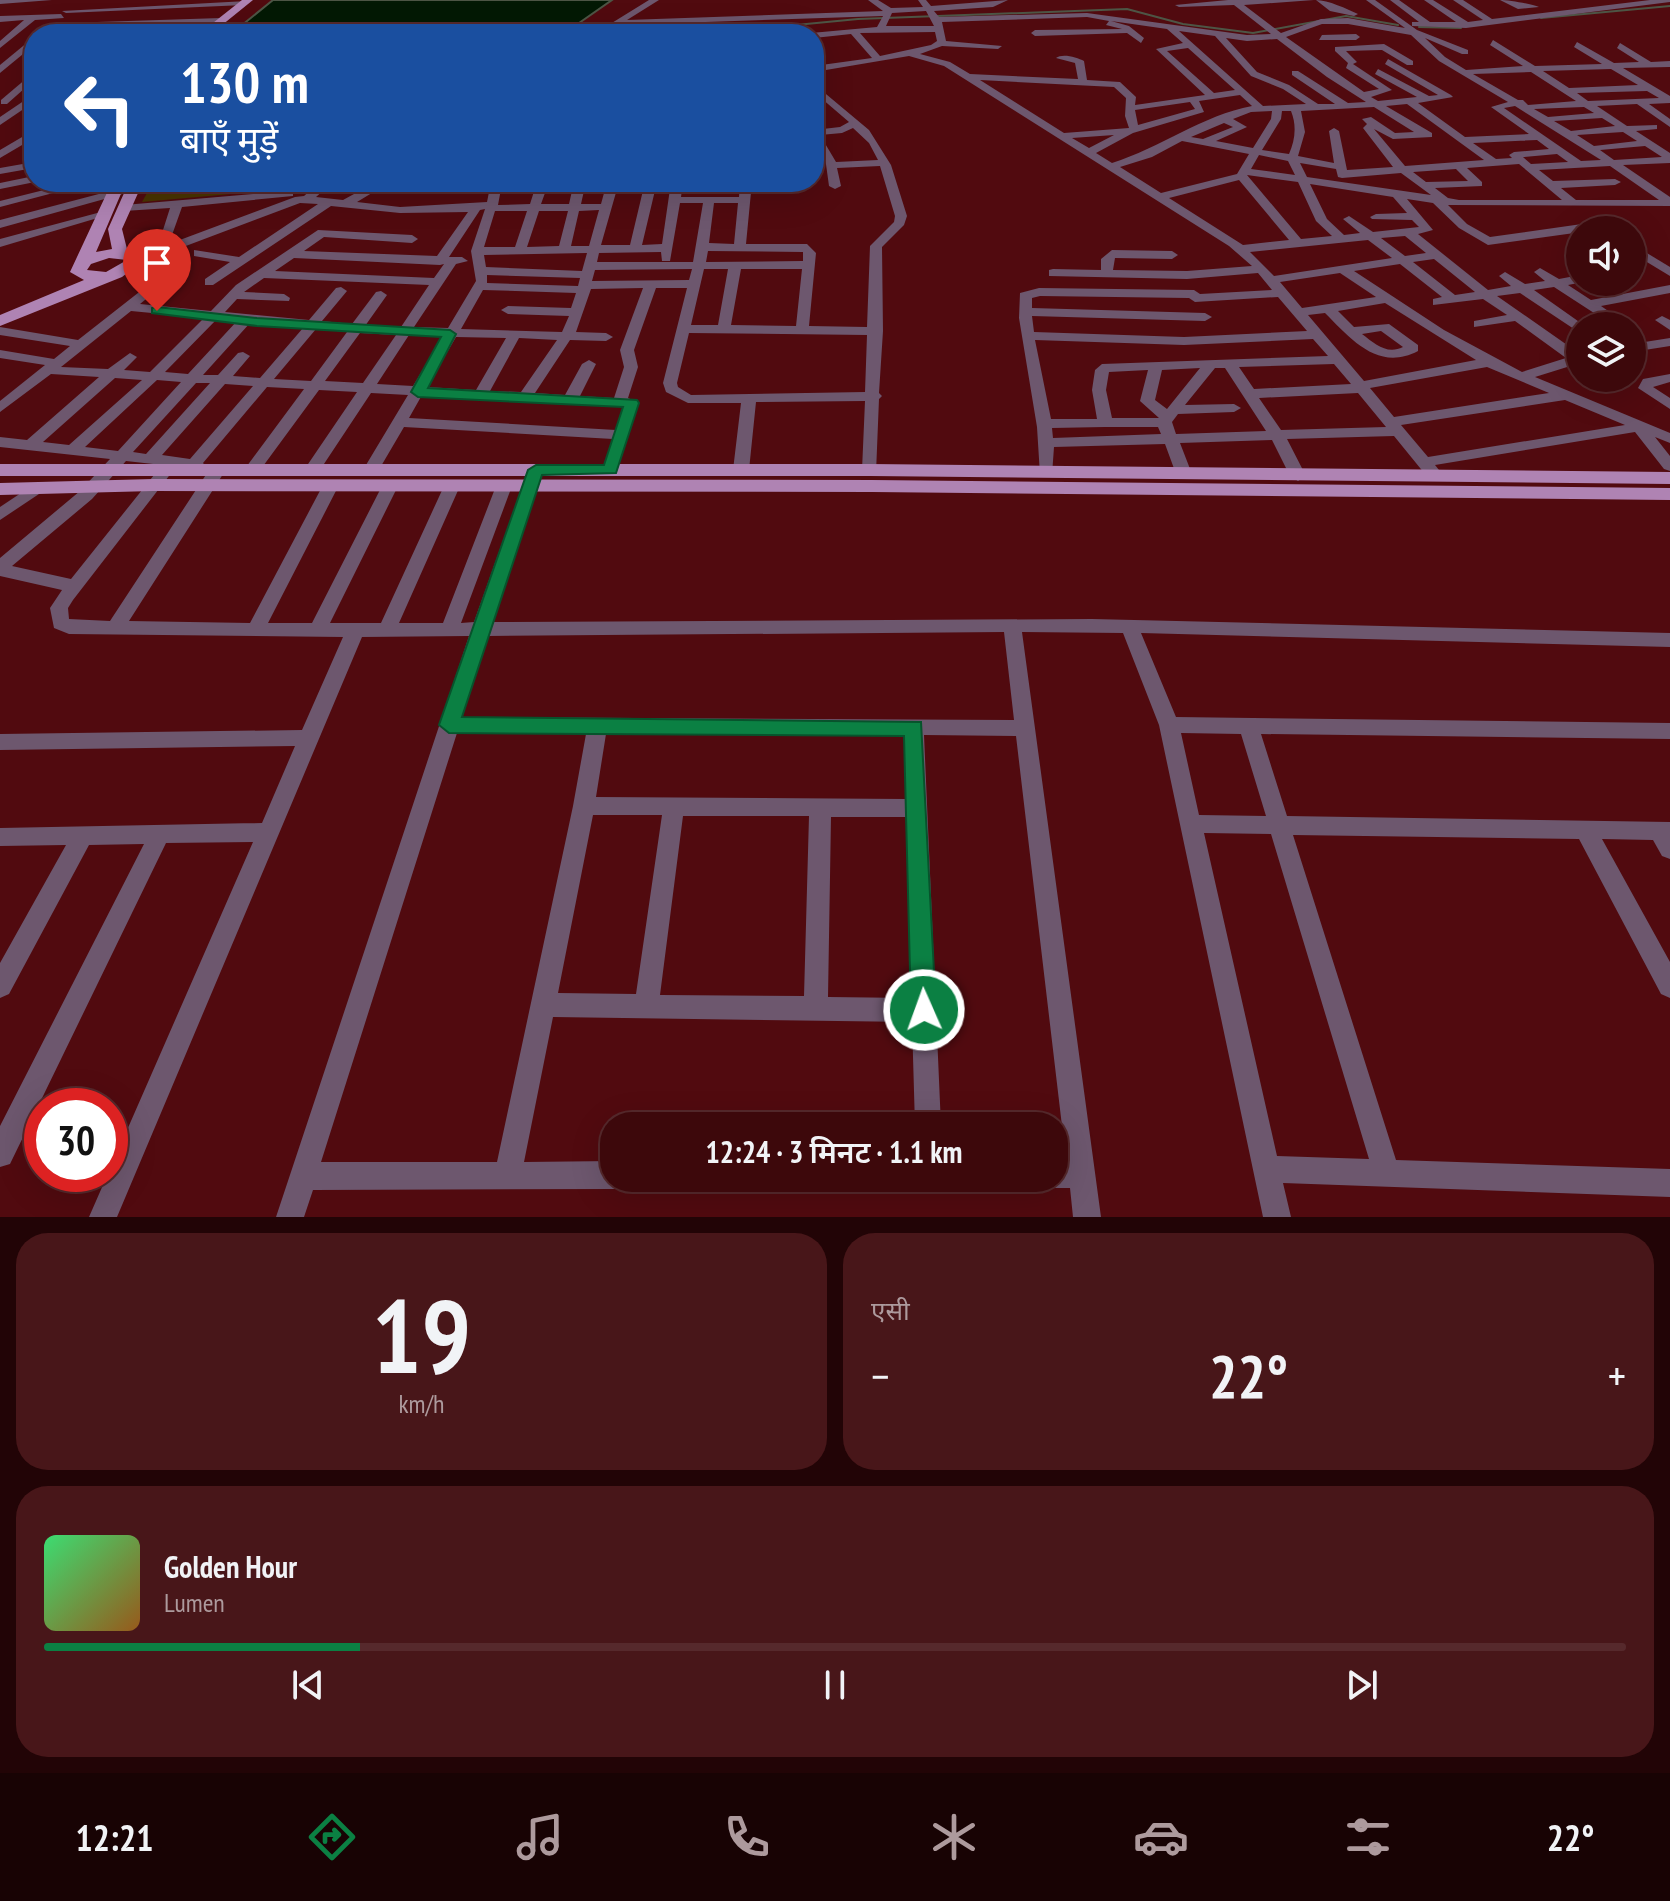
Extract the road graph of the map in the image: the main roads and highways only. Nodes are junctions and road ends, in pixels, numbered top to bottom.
1 (260, 0) edge
2 (246, 2) edge
3 (217, 24) edge
4 (230, 24) edge
5 (122, 192) edge
6 (125, 192) edge
7 (131, 256) junction
8 (86, 269) junction
9 (105, 277) junction
10 (0, 313) edge
11 (0, 321) edge
12 (0, 470) edge
13 (156, 471) junction
14 (205, 473) junction
15 (533, 478) junction
16 (658, 478) junction
17 (924, 478) junction
18 (958, 478) junction
19 (1670, 478) edge
20 (1212, 482) junction
21 (0, 489) edge
22 (1670, 494) edge

1 - 4 main road
2 - 3 main road
5 - 8 main road
6 - 7 main road
7 - 8 main road
7 - 9 main road
8 - 9 main road
8 - 10 main road
9 - 11 main road
12 - 13 main road
13 - 14 main road
13 - 21 main road
14 - 15 main road
14 - 15 main road
15 - 16 main road
15 - 16 main road
16 - 17 main road
16 - 17 main road
17 - 18 main road
18 - 20 main road
18 - 20 main road
19 - 20 main road
20 - 22 main road

